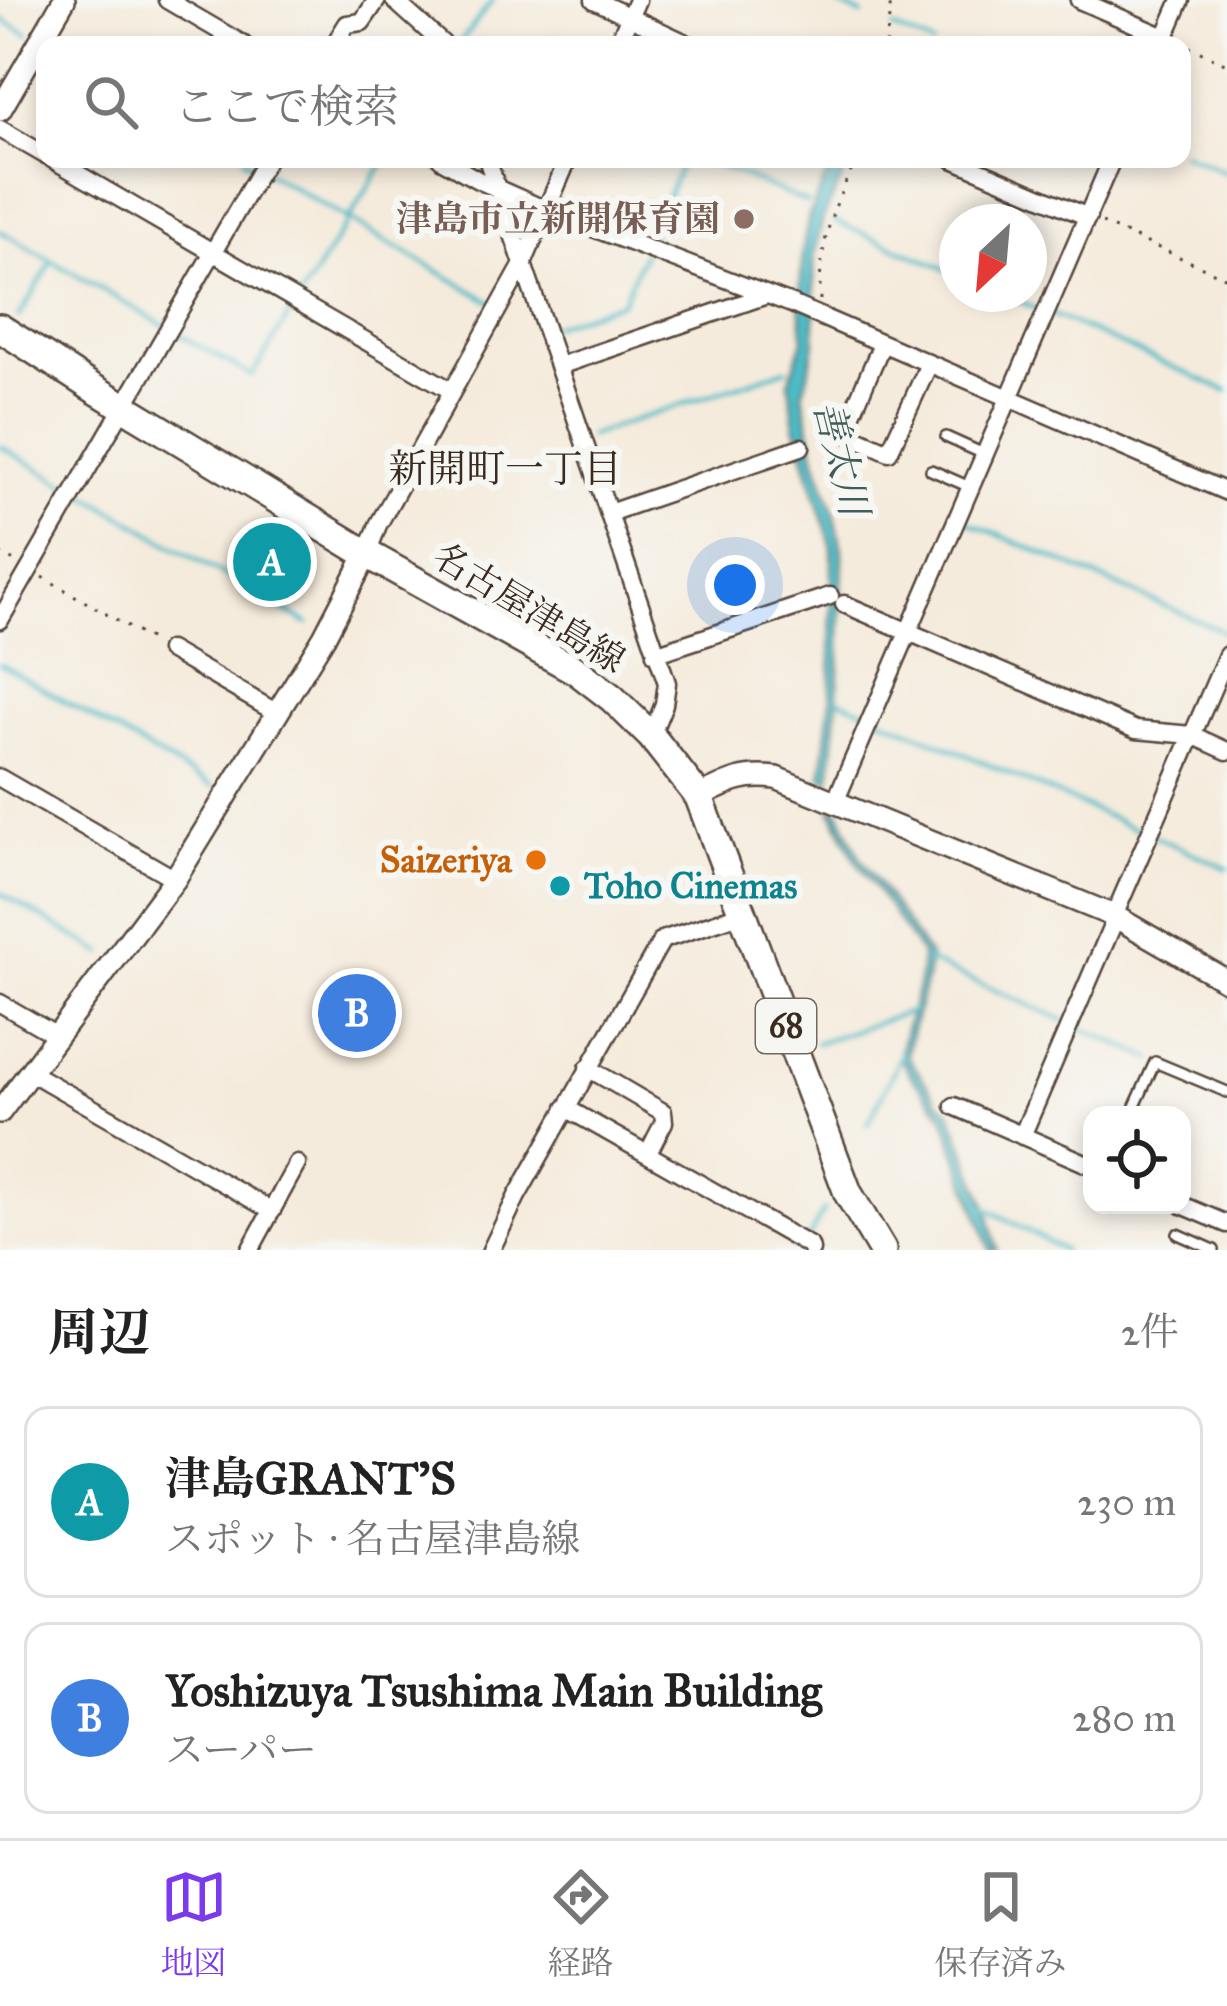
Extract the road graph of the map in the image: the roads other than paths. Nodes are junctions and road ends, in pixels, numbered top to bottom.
1 (64, 0) edge
2 (166, 0) edge
3 (377, 0) edge
4 (394, 0) edge
5 (594, 0) edge
6 (637, 0) edge
7 (1079, 0) edge
8 (1180, 0) edge
9 (629, 19) junction
10 (43, 36) edge
11 (228, 36) edge
12 (339, 36) edge
13 (433, 36) edge
14 (621, 36) edge
15 (669, 36) edge
16 (1153, 36) edge
17 (1165, 36) edge
18 (36, 48) edge
19 (0, 110) edge
20 (0, 129) edge
21 (36, 150) edge
22 (67, 168) edge
23 (262, 168) edge
24 (457, 168) edge
25 (490, 168) edge
26 (564, 168) edge
27 (974, 168) edge
28 (1108, 168) edge
29 (497, 189) junction
30 (546, 210) junction
31 (1088, 217) junction
32 (212, 253) junction
33 (522, 266) junction
34 (767, 295) junction
35 (0, 328) edge
36 (882, 344) junction
37 (929, 364) junction
38 (559, 366) junction
39 (452, 391) junction
40 (1009, 399) junction
41 (124, 407) junction
42 (946, 437) dead end
43 (801, 447) dead end
44 (986, 455) junction
45 (931, 470) dead end
46 (972, 488) junction
47 (1227, 491) edge
48 (609, 513) junction
49 (367, 554) junction
50 (0, 620) edge
51 (909, 632) junction
52 (169, 650) road end
53 (655, 654) junction
54 (1227, 655) edge
55 (277, 713) junction
56 (1192, 735) junction
57 (650, 736) junction
58 (1227, 751) edge
59 (0, 778) edge
60 (699, 797) junction
61 (835, 802) junction
62 (175, 879) junction
63 (743, 913) junction
64 (1115, 917) junction
65 (1227, 981) edge
66 (0, 1003) edge
67 (57, 1036) junction
68 (588, 1068) junction
69 (30, 1072) junction
70 (1227, 1092) edge
71 (954, 1106) dead end
72 (1134, 1106) edge
73 (566, 1108) junction
74 (0, 1112) edge
75 (1022, 1136) junction
76 (648, 1153) junction
77 (1083, 1162) edge
78 (297, 1164) dead end
79 (1191, 1208) edge
80 (272, 1211) junction
81 (1227, 1224) edge
82 (1178, 1234) dead end
83 (250, 1250) edge
84 (490, 1250) edge
85 (811, 1250) edge
86 (882, 1250) edge
87 (1214, 1250) edge

1 - 10 street
2 - 11 street
3 - 12 street
4 - 13 street
5 - 9 street
6 - 9 street
7 - 16 street
8 - 17 street
9 - 14 street
9 - 15 street
18 - 19 street
20 - 21 street
22 - 32 street
23 - 32 street
24 - 29 street
25 - 29 street
26 - 30 street
27 - 31 street
28 - 31 street
29 - 30 street
29 - 33 street
30 - 33 street
30 - 34 street
31 - 40 street
32 - 39 street
32 - 41 street
33 - 38 street
33 - 39 street
34 - 36 street
34 - 38 street
35 - 41 main road, 68
36 - 37 street
36 - 37 street
37 - 40 street
38 - 48 street
39 - 49 street
40 - 44 street
40 - 47 street
41 - 49 main road, 名古屋津島線 / 68
41 - 50 street
42 - 44 lane
43 - 48 street
44 - 46 street
45 - 46 lane
46 - 51 street
48 - 53 street
49 - 55 street
49 - 57 main road, 名古屋津島線 / 68
51 - 53 street
51 - 56 street
51 - 61 street
52 - 55 street
53 - 57 street
54 - 56 street
55 - 62 street
56 - 58 street
56 - 64 street
57 - 60 main road, 名古屋津島線 / 68
59 - 62 street
60 - 61 street
60 - 63 main road, 名古屋津島線 / 68
61 - 64 street
62 - 67 street
63 - 68 street
63 - 86 main road, 名古屋津島線 / 68
64 - 65 street
64 - 75 street
66 - 67 street
67 - 69 street
68 - 73 street
68 - 76 street
69 - 74 street
69 - 80 street
70 - 72 lane
71 - 75 street
73 - 76 street
73 - 84 street
75 - 77 street
76 - 85 street
78 - 80 street
79 - 81 street
80 - 83 street
82 - 87 lane

